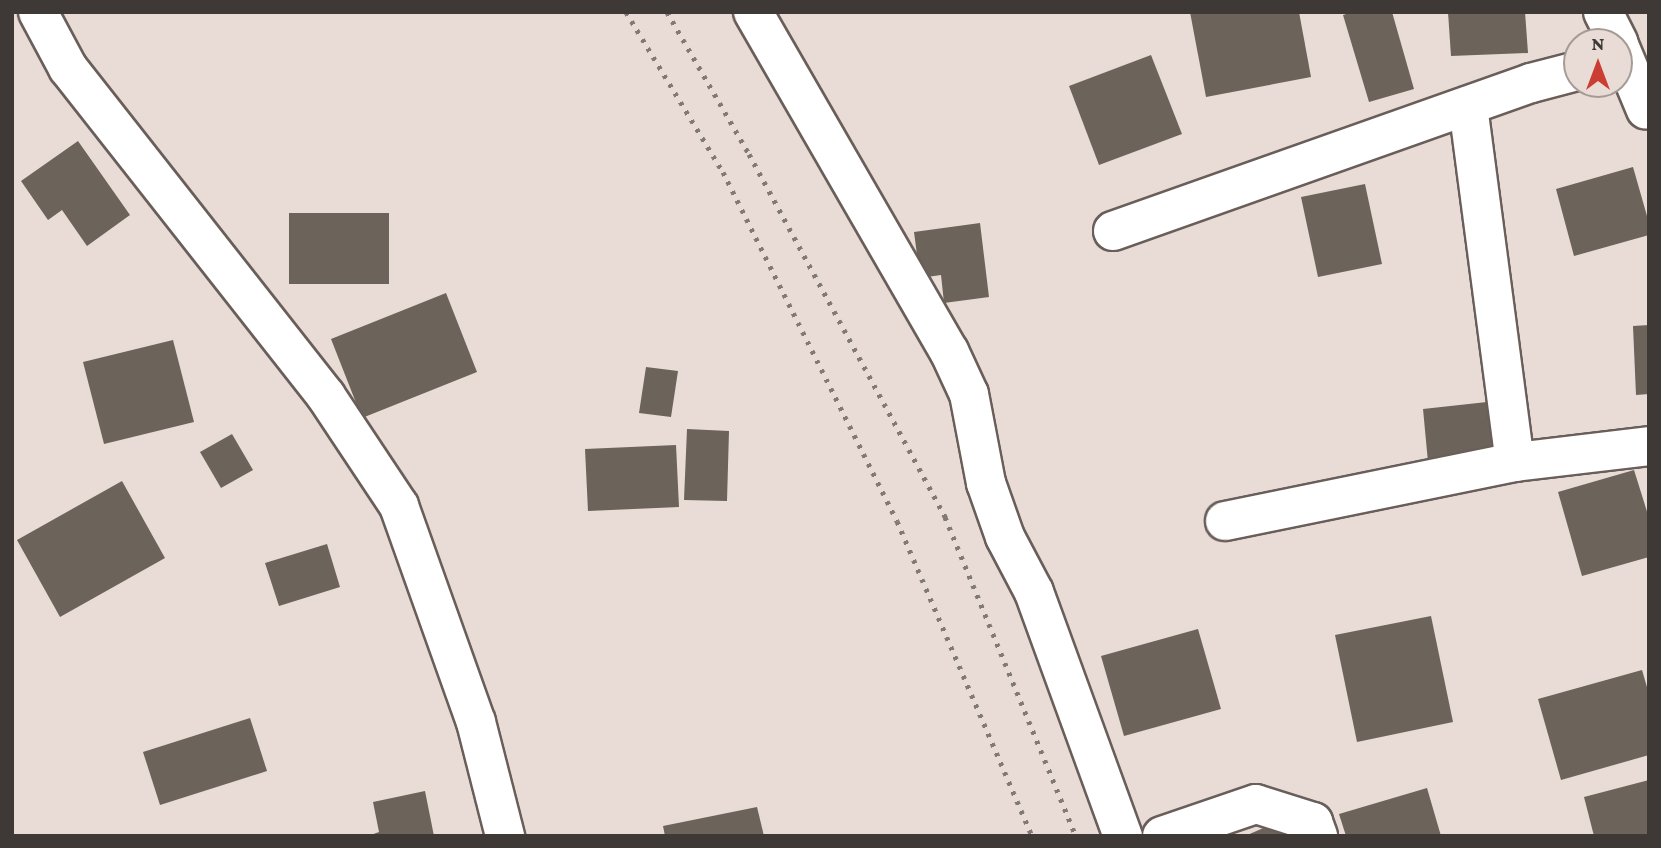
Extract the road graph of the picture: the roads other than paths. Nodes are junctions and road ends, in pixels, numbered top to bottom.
1 (38, 12) edge
2 (753, 12) edge
3 (1563, 75) edge
4 (1633, 80) edge
5 (1468, 106) junction
6 (1646, 110) dead end
7 (1113, 231) dead end
8 (1649, 446) edge
9 (1515, 462) junction
10 (1225, 520) dead end
11 (505, 836) edge
12 (1123, 836) edge
13 (1162, 836) edge
14 (1318, 836) edge

1 - 11 street
2 - 12 street
3 - 5 street
4 - 6 street
5 - 7 street
5 - 9 street
8 - 9 street
9 - 10 street
13 - 14 street

